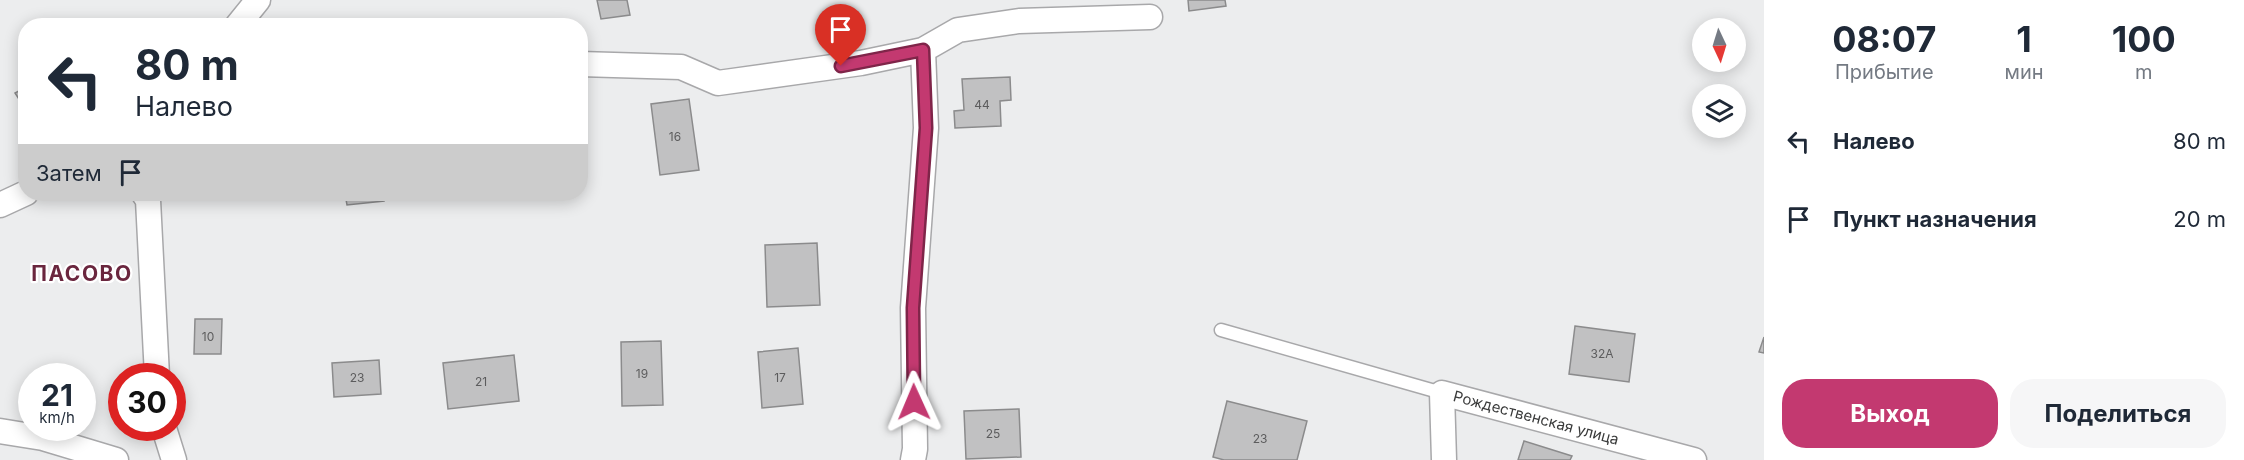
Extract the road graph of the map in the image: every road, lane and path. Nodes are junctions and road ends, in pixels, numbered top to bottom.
1 (258, 0) edge
2 (1150, 17) dead end
3 (243, 18) edge
4 (923, 50) junction
5 (588, 64) edge
6 (18, 197) edge
7 (148, 201) edge
8 (0, 205) edge
9 (1221, 330) dead end
10 (156, 363) edge
11 (1442, 393) junction
12 (0, 431) edge
13 (168, 441) edge
14 (116, 460) edge
15 (174, 460) edge
16 (913, 460) edge
17 (1444, 460) edge
18 (1694, 460) edge

1 - 3 street
2 - 4 street
4 - 5 street
4 - 16 street
6 - 8 street
7 - 10 street
9 - 11 lane
11 - 17 street, Рождественская улица
11 - 18 street, Рождественская улица
12 - 14 street
13 - 15 street

